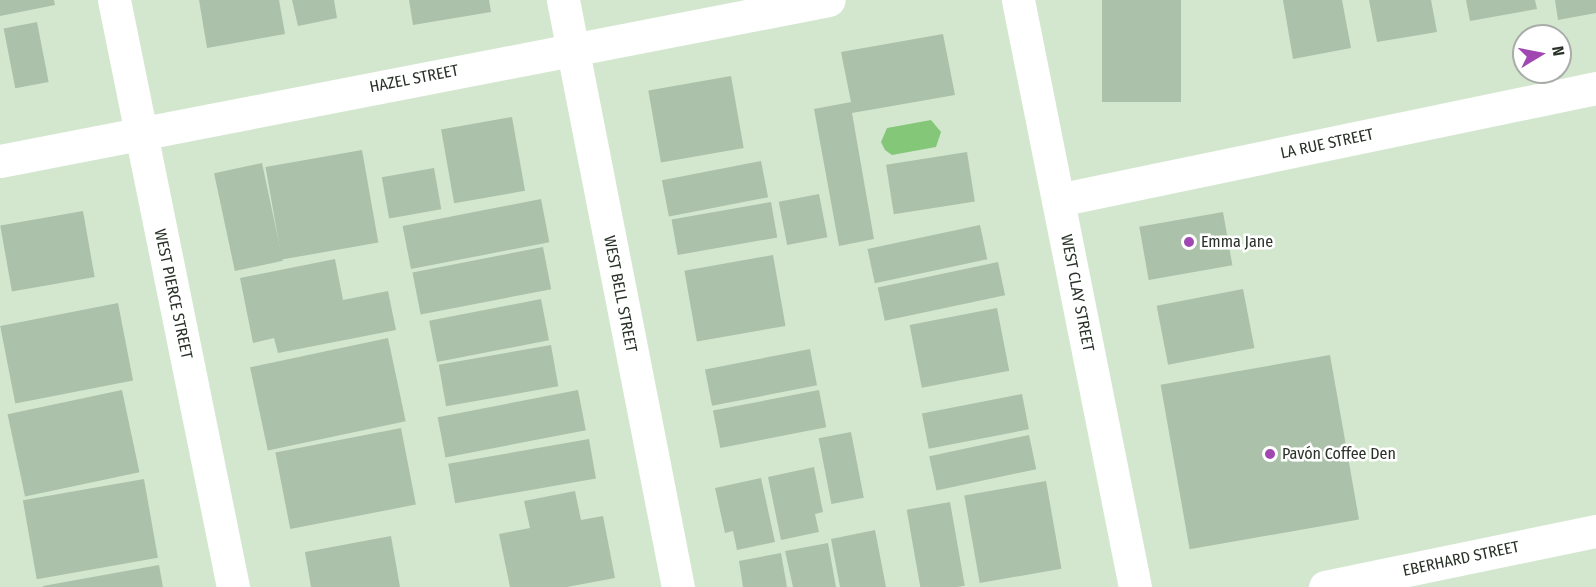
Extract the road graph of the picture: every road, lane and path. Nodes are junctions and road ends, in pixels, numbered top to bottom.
1 (114, 0) edge
2 (563, 0) edge
3 (829, 0) edge
4 (1018, 0) edge
5 (572, 48) junction
6 (1596, 88) edge
7 (140, 134) junction
8 (0, 161) edge
9 (1058, 200) junction
10 (1596, 531) edge
11 (233, 587) edge
12 (678, 587) edge
13 (1135, 587) edge
14 (1325, 587) edge

1 - 7 street, WEST PIERCE STREET
2 - 5 street, WEST BELL STREET
3 - 5 street, HAZEL STREET
4 - 9 street, WEST CLAY STREET
5 - 7 street, HAZEL STREET
5 - 12 street, WEST BELL STREET
6 - 9 street, LA RUE STREET
7 - 8 street, HAZEL STREET
7 - 11 street, WEST PIERCE STREET
9 - 13 street, WEST CLAY STREET
10 - 14 street, EBERHARD STREET

